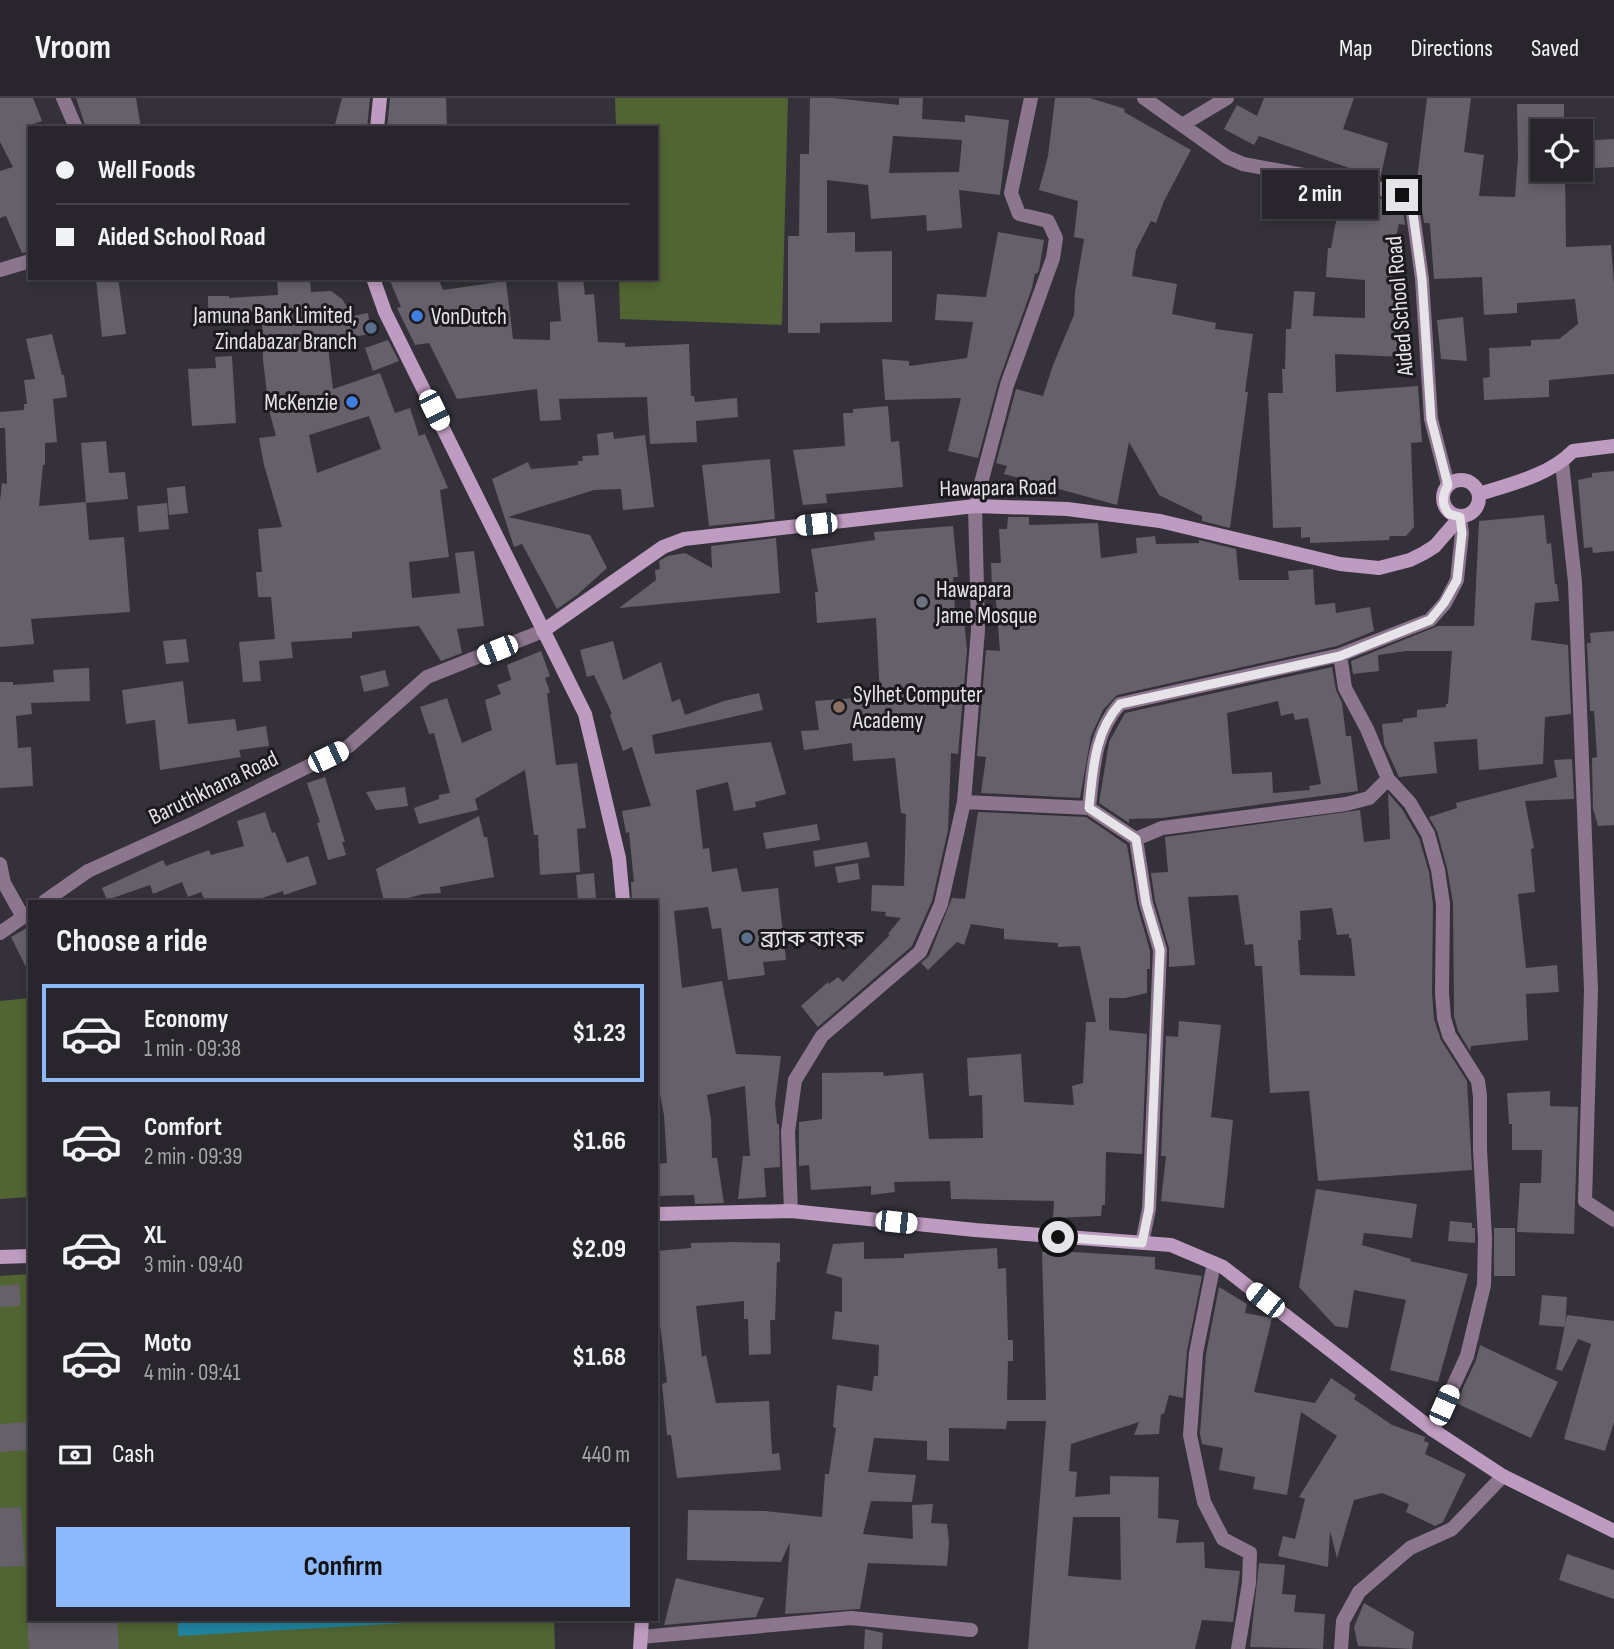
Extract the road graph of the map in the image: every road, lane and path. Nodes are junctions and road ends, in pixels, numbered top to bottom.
1 (63, 98) edge
2 (380, 98) edge
3 (1031, 98) edge
4 (1144, 98) edge
5 (1227, 98) edge
6 (1182, 125) junction
7 (75, 126) edge
8 (377, 126) edge
9 (28, 262) edge
10 (0, 270) edge
11 (374, 280) edge
12 (1614, 446) edge
13 (1562, 463) junction
14 (1448, 485) junction
15 (1479, 494) junction
16 (975, 506) junction
17 (1460, 517) junction
18 (543, 631) junction
19 (1340, 656) junction
20 (1388, 779) junction
21 (964, 802) junction
22 (1089, 808) junction
23 (1136, 839) junction
24 (0, 864) edge
25 (46, 900) edge
26 (623, 900) edge
27 (26, 915) edge
28 (0, 933) edge
29 (791, 1211) junction
30 (658, 1214) edge
31 (1614, 1220) edge
32 (1142, 1243) junction
33 (28, 1256) edge
34 (0, 1257) edge
35 (1214, 1263) junction
36 (1433, 1430) junction
37 (1503, 1476) junction
38 (1614, 1531) edge
39 (642, 1621) edge
40 (971, 1630) dead end
41 (640, 1643) edge
42 (1238, 1649) edge
43 (1341, 1649) edge

1 - 7 street
2 - 8 main road
3 - 16 street
4 - 6 street, Aided School Road
5 - 6 street
6 - 14 street, Aided School Road
9 - 10 street
11 - 18 main road
12 - 13 main road
13 - 15 main road
13 - 31 street
14 - 15 main road
14 - 17 main road
15 - 17 main road
16 - 17 main road, Hawapara Road
16 - 18 main road, Hawapara Road
16 - 21 street
17 - 19 street
18 - 25 street, Baruthkhana Road
18 - 26 main road
19 - 20 street
19 - 22 street
20 - 23 street
20 - 36 street
21 - 22 street
21 - 29 street
22 - 23 street
23 - 32 street
24 - 27 street
27 - 28 street
29 - 30 main road
29 - 32 main road
32 - 35 main road
33 - 34 main road
35 - 36 main road
35 - 42 street
36 - 37 main road
37 - 38 main road
37 - 43 street
39 - 41 main road
40 - 41 street

